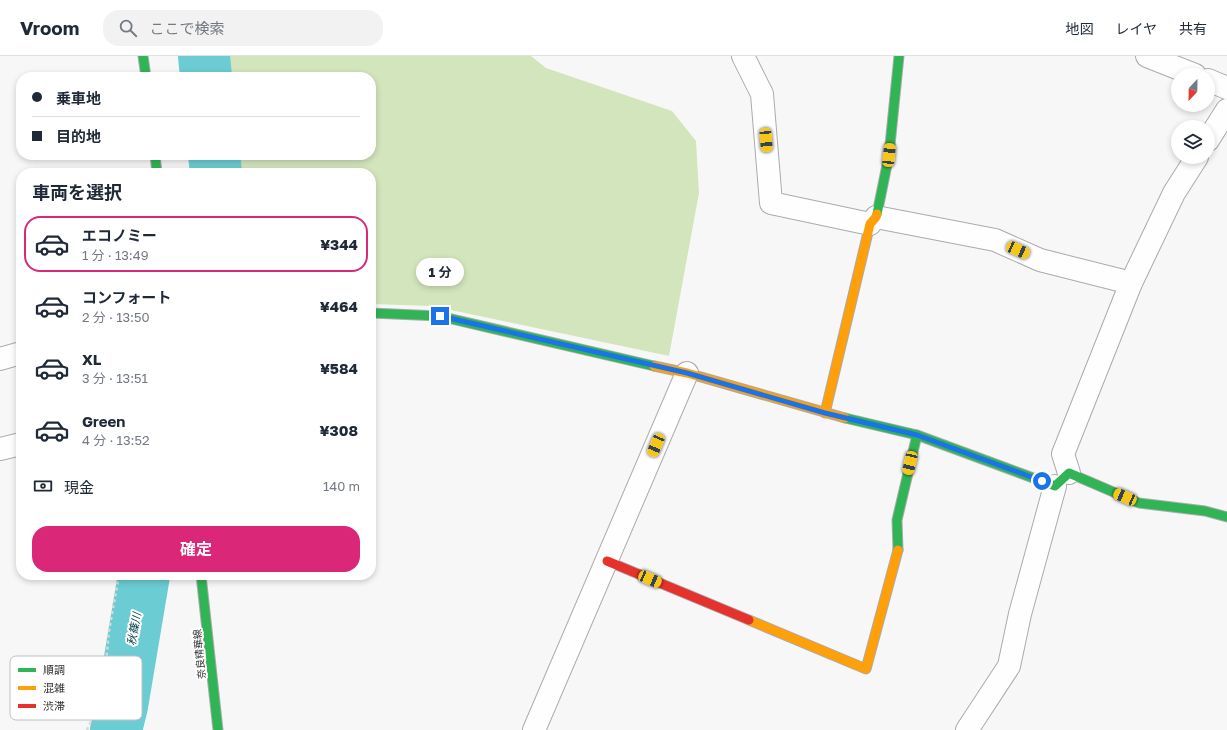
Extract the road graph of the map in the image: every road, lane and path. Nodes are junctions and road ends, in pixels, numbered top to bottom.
1 (143, 56) edge
2 (743, 56) edge
3 (899, 56) edge
4 (1147, 56) edge
5 (1177, 68) edge
6 (145, 72) edge
7 (1215, 83) edge
8 (1227, 88) edge
9 (1227, 110) edge
10 (1215, 129) edge
11 (1193, 164) edge
12 (873, 220) junction
13 (1131, 283) junction
14 (376, 313) edge
15 (16, 355) edge
16 (0, 360) edge
17 (687, 373) junction
18 (825, 413) junction
19 (917, 435) junction
20 (16, 445) edge
21 (0, 449) edge
22 (1062, 479) junction
23 (1227, 517) edge
24 (607, 561) junction
25 (118, 580) edge
26 (202, 580) edge
27 (107, 656) edge
28 (92, 720) edge
29 (87, 730) edge
30 (218, 730) edge
31 (534, 730) edge
32 (967, 730) edge

1 - 6 street
2 - 12 street
3 - 12 street
4 - 5 street
7 - 8 street
9 - 10 street
11 - 13 street
12 - 13 street
12 - 18 street
13 - 22 street
14 - 17 street
15 - 16 street
17 - 18 street
17 - 24 street
18 - 19 street
19 - 22 street
19 - 24 street
20 - 21 street
22 - 23 street
22 - 32 street
24 - 31 street
25 - 27 path
26 - 30 street, 奈良精華線
28 - 29 path

